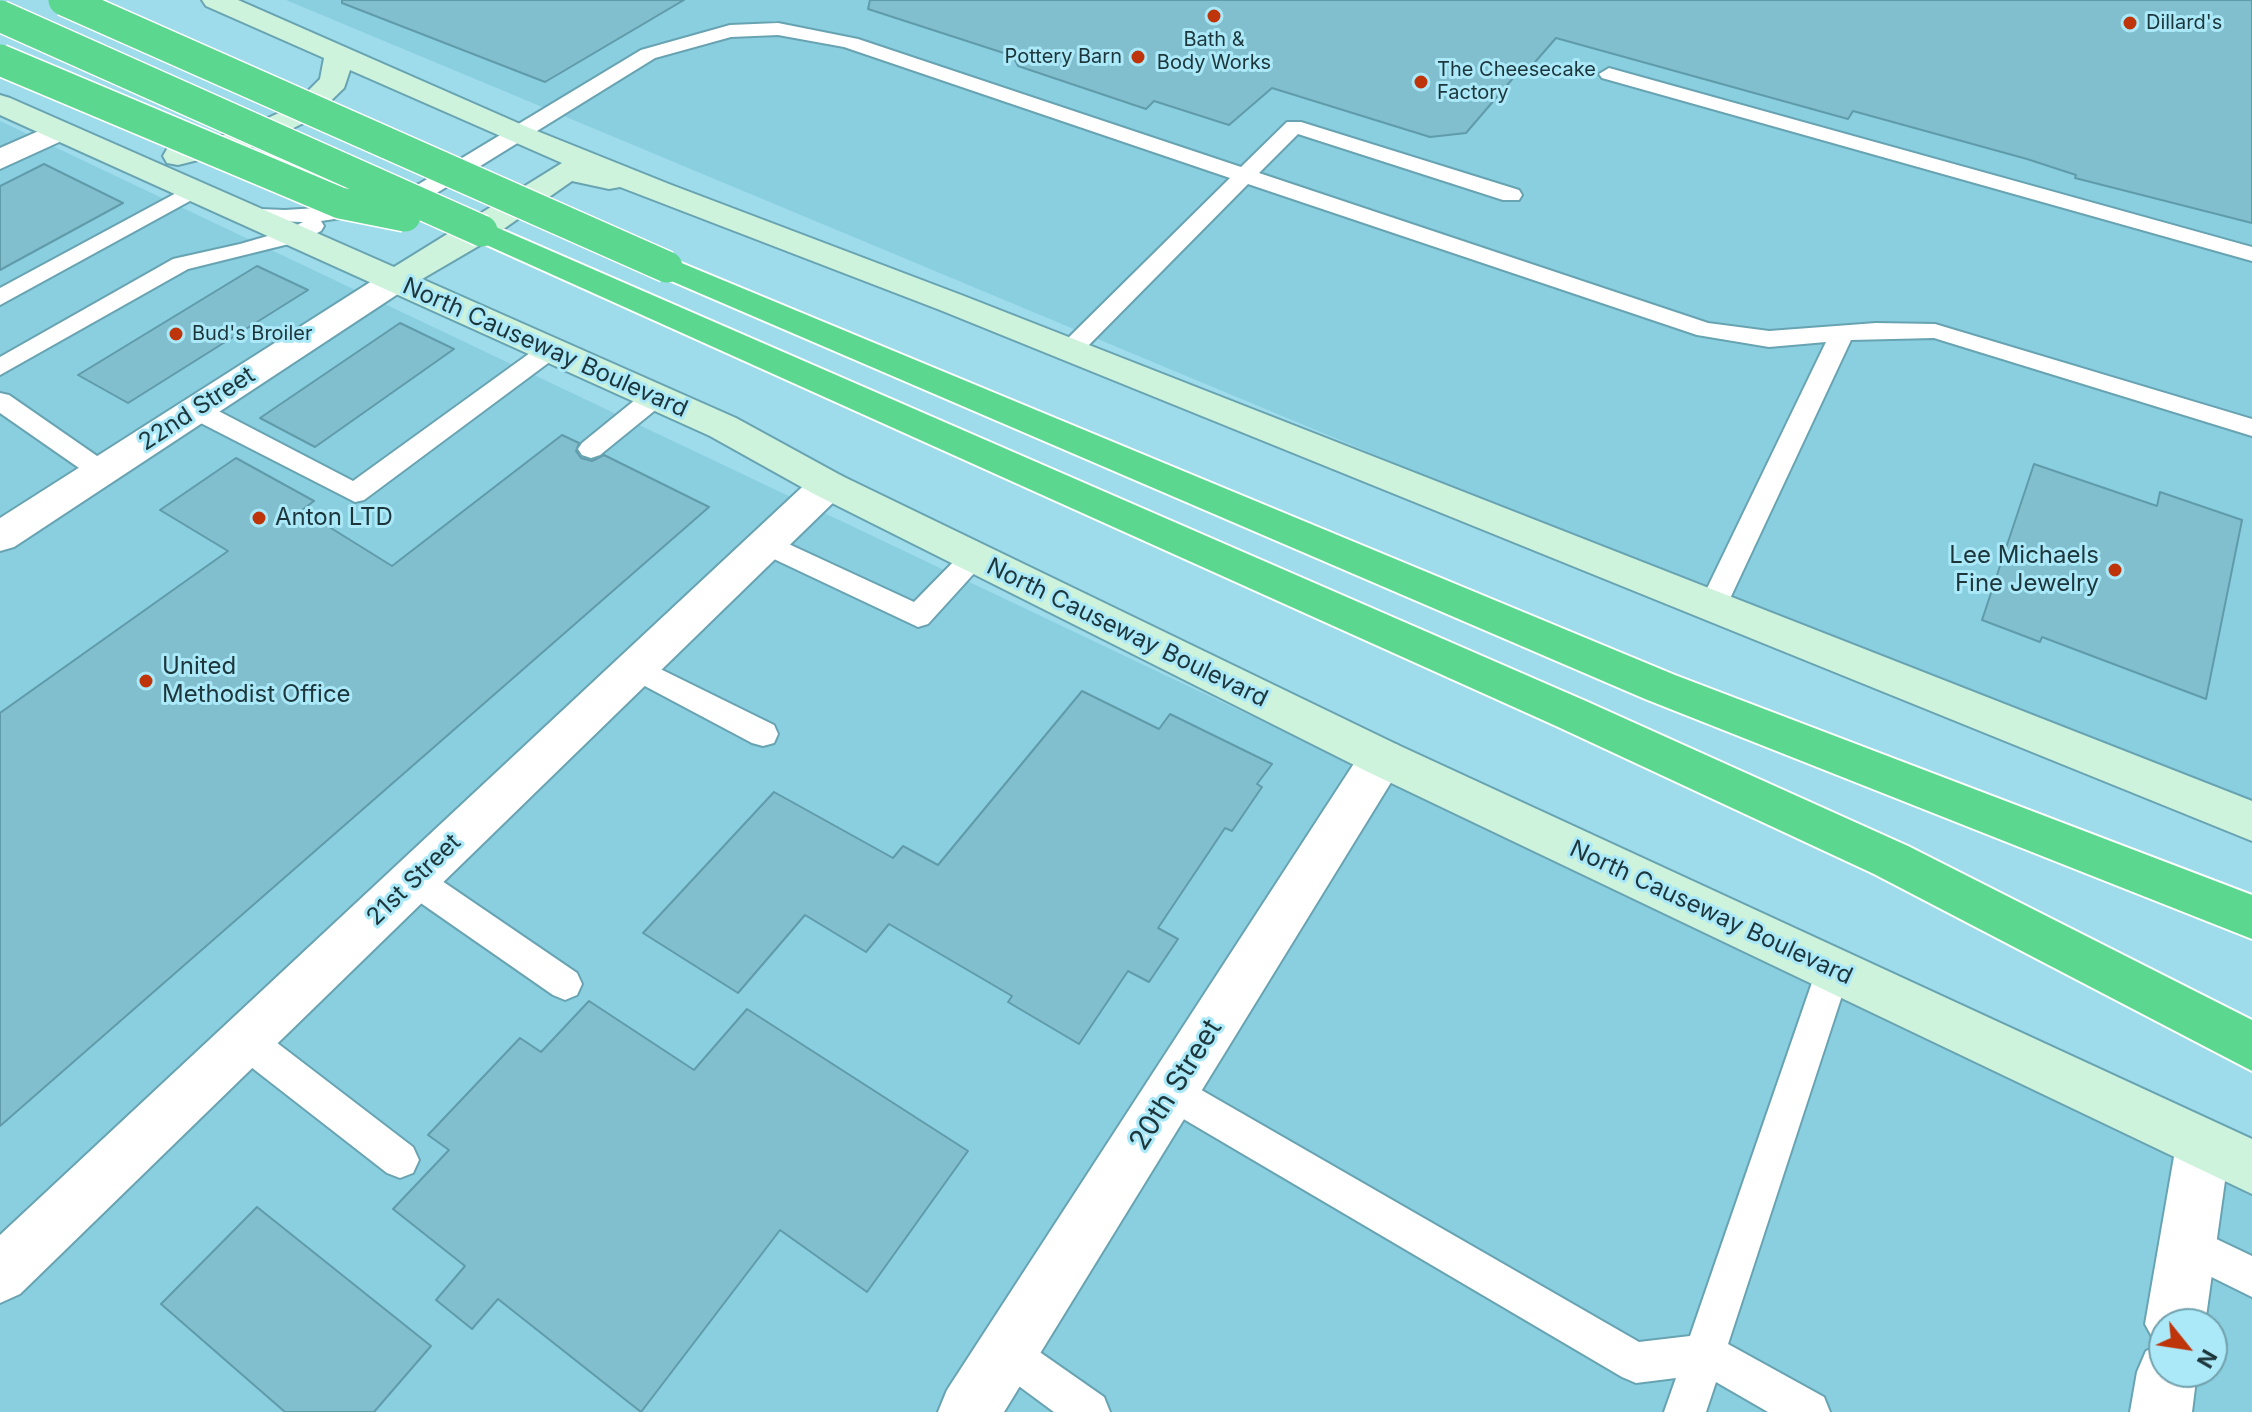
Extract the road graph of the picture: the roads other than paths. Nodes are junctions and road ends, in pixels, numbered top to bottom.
1 (64, 0) edge
2 (215, 0) edge
3 (149, 7) dead end
4 (0, 16) edge
5 (339, 53) junction
6 (0, 60) edge
7 (1609, 74) dead end
8 (0, 104) edge
9 (57, 132) junction
10 (516, 133) junction
11 (116, 158) junction
12 (0, 160) edge
13 (1245, 176) junction
14 (191, 191) junction
15 (658, 191) junction
16 (1511, 195) dead end
17 (343, 212) junction
18 (242, 213) junction
19 (482, 231) junction
20 (293, 236) junction
21 (2252, 254) edge
22 (667, 267) junction
23 (395, 281) junction
24 (0, 298) edge
25 (1843, 332) junction
26 (550, 350) junction
27 (1070, 350) junction
28 (0, 367) edge
29 (655, 397) junction
30 (0, 401) edge
31 (196, 410) junction
32 (2252, 428) edge
33 (591, 449) dead end
34 (101, 471) junction
35 (828, 485) junction
36 (6, 526) edge
37 (767, 544) junction
38 (974, 558) junction
39 (1713, 605) junction
40 (636, 668) junction
41 (763, 734) dead end
42 (1382, 758) junction
43 (2252, 821) edge
44 (414, 880) junction
45 (2252, 917) edge
46 (1833, 971) junction
47 (565, 984) dead end
48 (246, 1041) junction
49 (2252, 1047) edge
50 (1171, 1092) junction
51 (2228, 1156) edge
52 (400, 1160) dead end
53 (2187, 1244) junction
54 (0, 1274) edge
55 (2252, 1277) edge
56 (2177, 1308) edge
57 (1007, 1353) junction
58 (1705, 1354) junction
59 (2165, 1388) edge
60 (969, 1412) edge
61 (1089, 1412) edge
62 (1685, 1412) edge
63 (1809, 1412) edge
64 (2161, 1412) edge

1 - 22 highway, bridge
2 - 5 street
3 - 22 highway, bridge
4 - 19 highway, bridge
5 - 10 street
5 - 11 street
6 - 19 highway, bridge
7 - 21 lane
8 - 9 street, North Causeway Boulevard
9 - 11 street, North Causeway Boulevard
9 - 12 street
10 - 13 lane
10 - 15 street
10 - 17 lane
11 - 14 street, North Causeway Boulevard
13 - 16 lane
13 - 25 lane
13 - 27 lane
14 - 18 street, North Causeway Boulevard
14 - 24 lane
15 - 23 street
15 - 27 street
17 - 18 lane
17 - 20 lane
18 - 20 street, North Causeway Boulevard
19 - 49 highway
20 - 23 street, North Causeway Boulevard
20 - 28 lane
22 - 45 highway
23 - 26 street, North Causeway Boulevard
23 - 31 street, 22nd Street
25 - 32 lane
25 - 39 lane
26 - 29 street, North Causeway Boulevard
26 - 31 lane
27 - 39 street
29 - 33 lane
29 - 35 street, North Causeway Boulevard
30 - 34 lane
31 - 34 street, 22nd Street
34 - 36 street, 22nd Street
35 - 37 street, 21st Street
35 - 38 street, North Causeway Boulevard
37 - 38 lane
37 - 40 street, 21st Street
38 - 42 street, North Causeway Boulevard
39 - 43 street
40 - 41 lane
40 - 44 street, 21st Street
42 - 46 street, North Causeway Boulevard
42 - 50 street, 20th Street
44 - 47 lane
44 - 48 street, 21st Street
46 - 51 street, North Causeway Boulevard
46 - 58 lane
48 - 52 lane
48 - 54 street, 21st Street
50 - 57 street, 20th Street
50 - 58 lane
51 - 53 street
53 - 55 lane
53 - 56 street
57 - 60 street, 20th Street
57 - 61 lane
58 - 62 lane
58 - 63 lane
59 - 64 street

